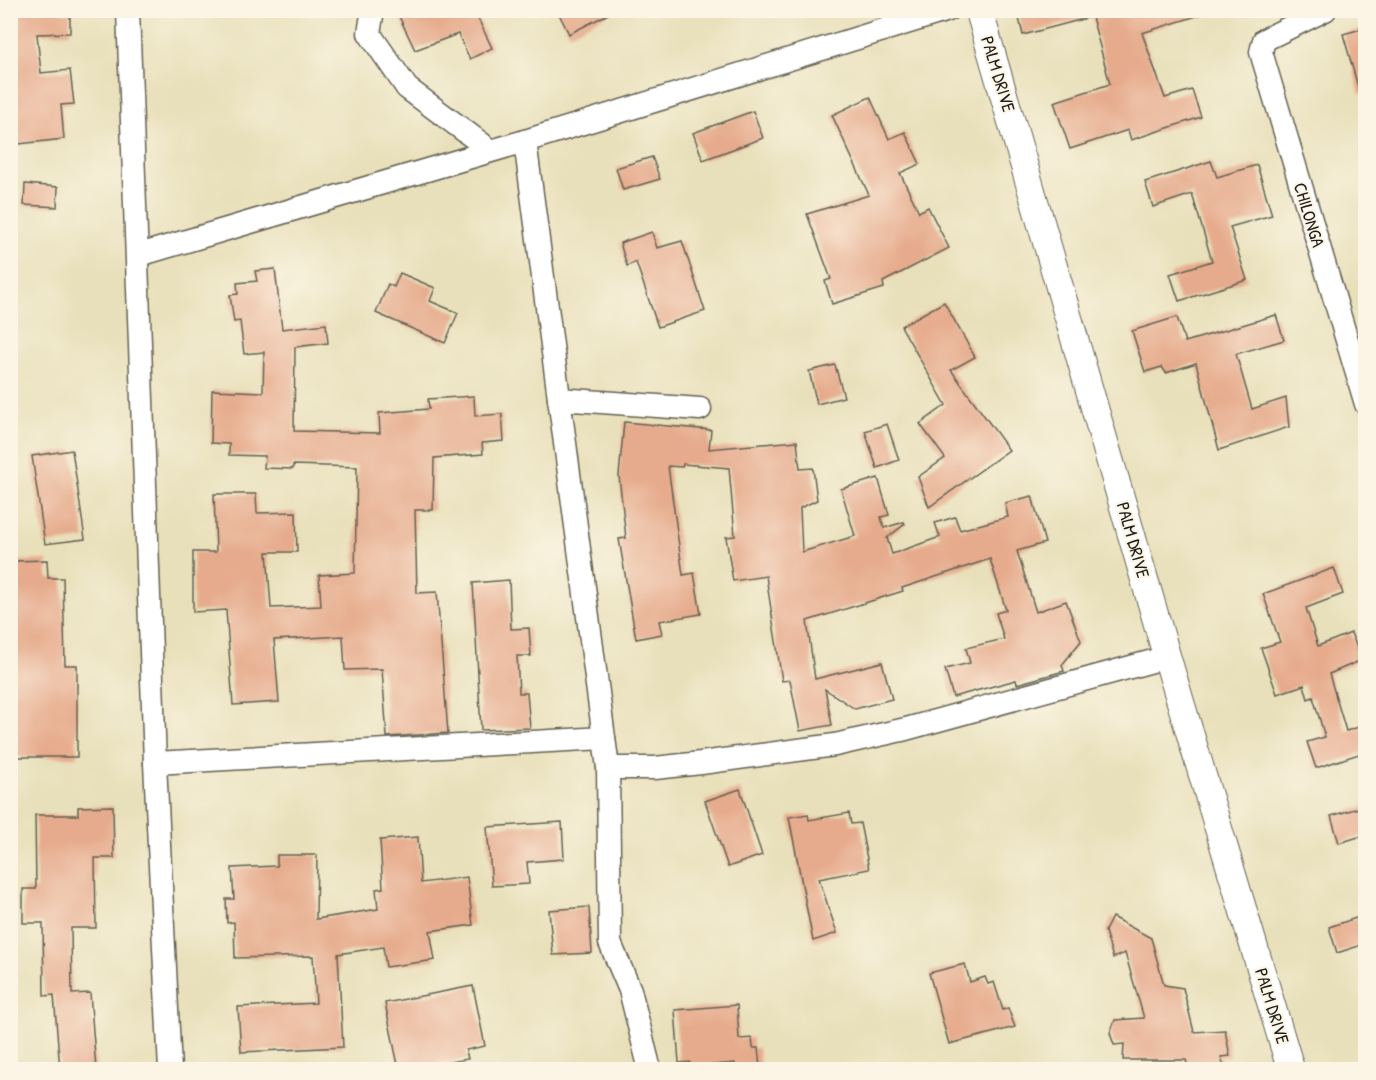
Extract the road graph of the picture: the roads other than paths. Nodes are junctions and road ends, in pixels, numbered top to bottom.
1 (128, 10) edge
2 (373, 10) edge
3 (948, 10) edge
4 (979, 10) edge
5 (1325, 10) edge
6 (525, 141) junction
7 (485, 153) junction
8 (139, 255) junction
9 (559, 399) junction
10 (1365, 404) edge
11 (700, 409) dead end
12 (1167, 657) junction
13 (604, 738) junction
14 (155, 763) junction
15 (608, 768) junction
16 (170, 1070) edge
17 (650, 1070) edge
18 (1291, 1070) edge

1 - 8 street
2 - 7 street
3 - 6 street
4 - 12 street, PALM DRIVE
5 - 10 street, CHILONGA
6 - 7 street
6 - 9 street
7 - 8 street
8 - 14 street
9 - 11 street
9 - 13 street
12 - 15 street
12 - 18 street, PALM DRIVE
13 - 14 street
13 - 15 street
14 - 16 street
15 - 17 street

